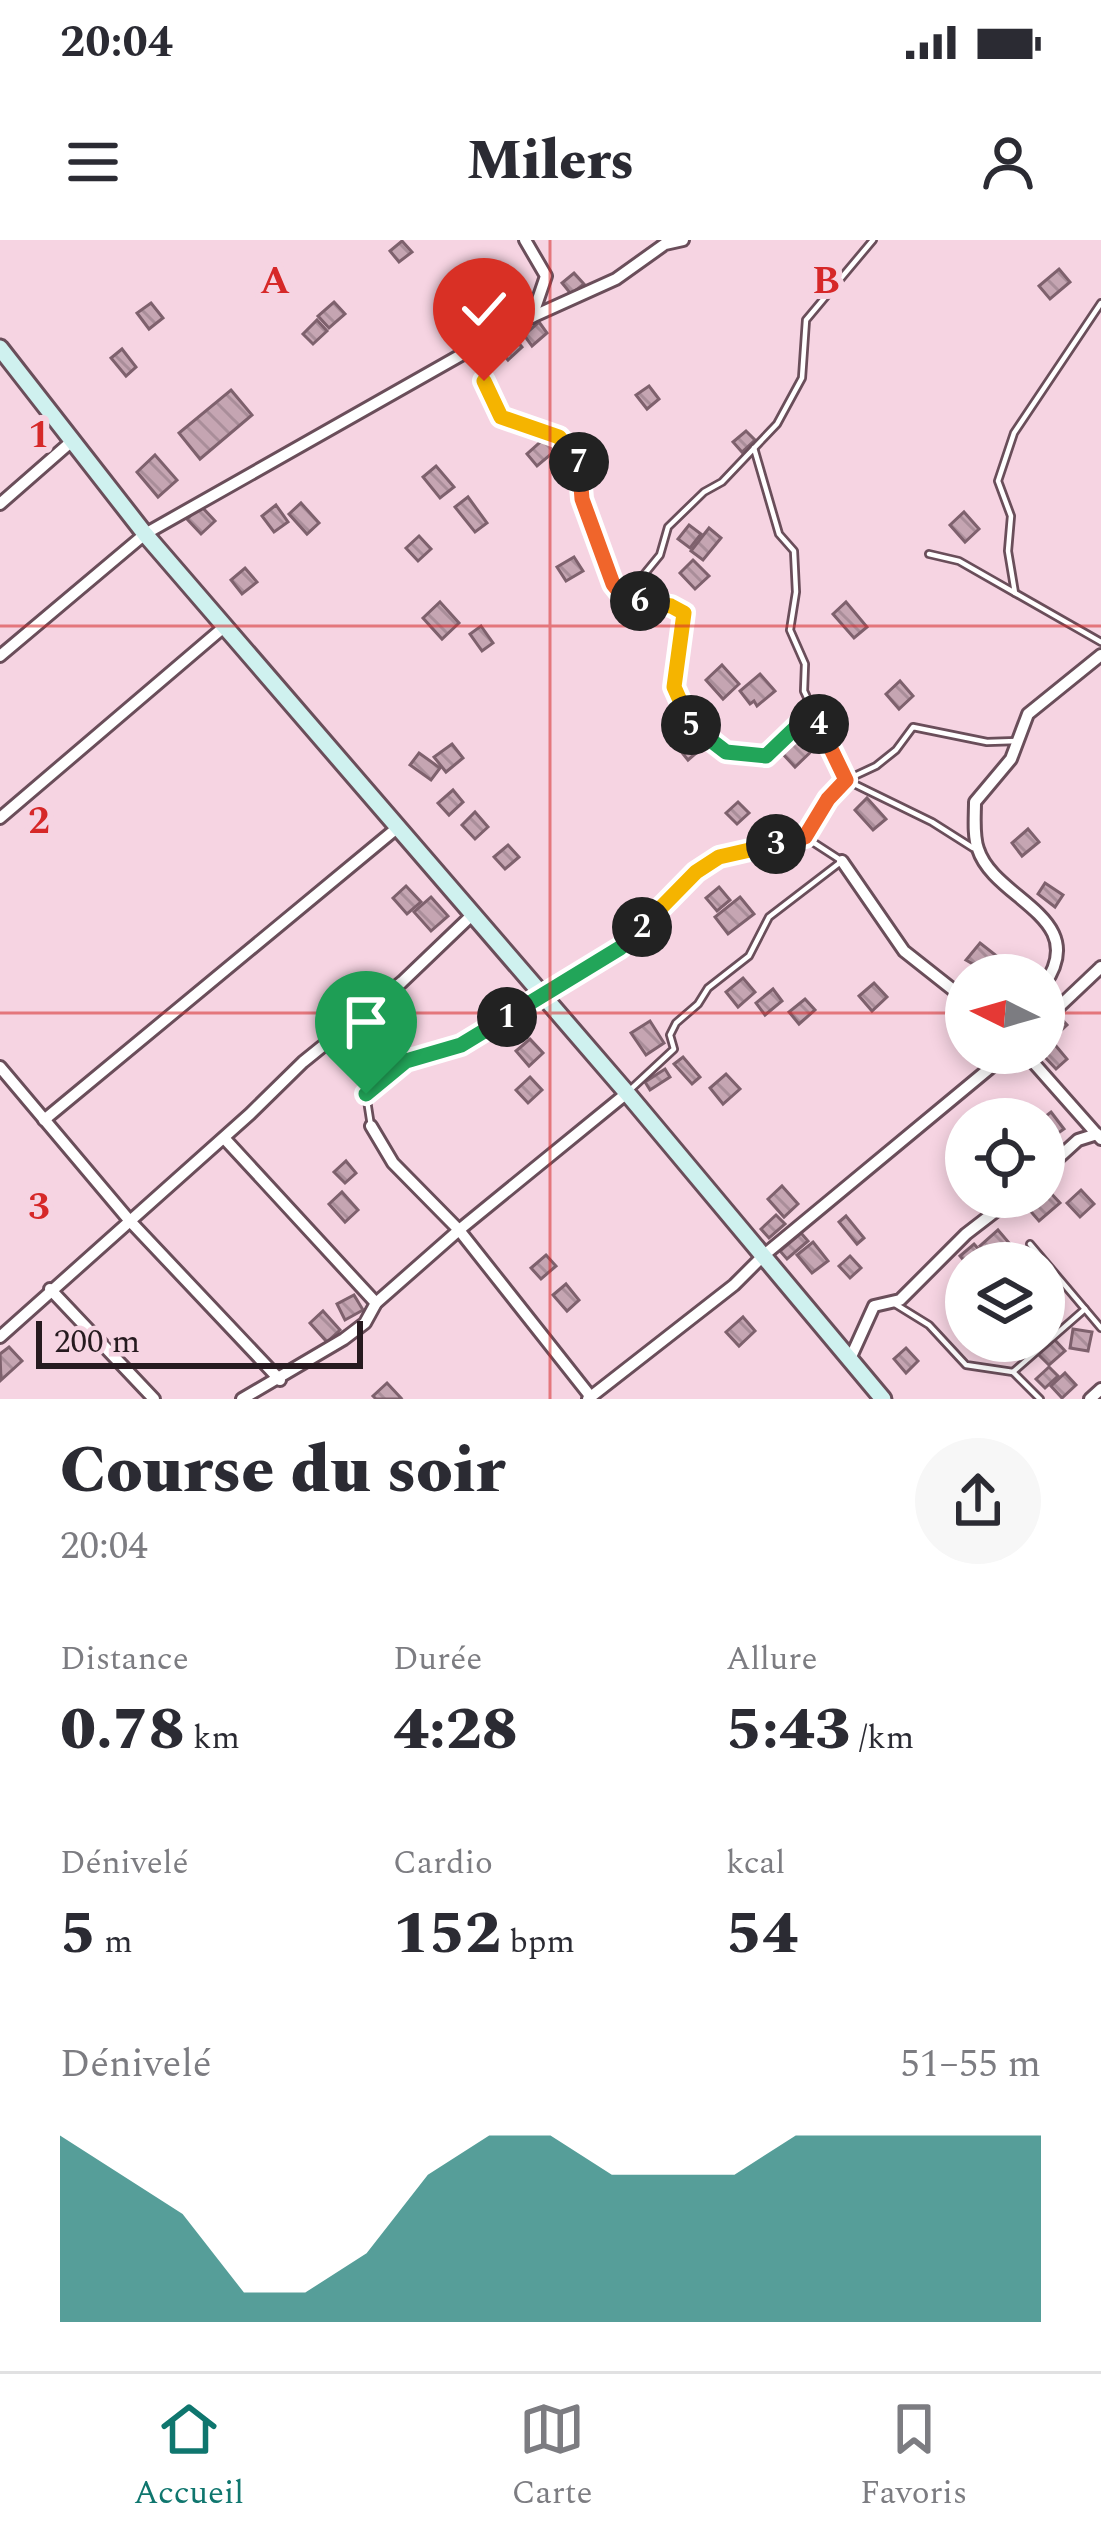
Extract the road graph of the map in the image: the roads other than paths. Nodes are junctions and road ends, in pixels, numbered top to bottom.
1 (525, 240) edge
2 (683, 240) edge
3 (873, 240) edge
4 (1101, 303) edge
5 (532, 317) junction
6 (488, 340) junction
7 (2, 353) edge
8 (72, 441) junction
9 (754, 448) junction
10 (0, 504) edge
11 (145, 534) junction
12 (929, 554) dead end
13 (1015, 593) junction
14 (625, 599) junction
15 (224, 627) junction
16 (1101, 642) edge
17 (1101, 655) edge
18 (0, 656) edge
19 (813, 711) junction
20 (1018, 740) junction
21 (846, 780) junction
22 (0, 818) edge
23 (397, 828) junction
24 (805, 837) junction
25 (978, 851) junction
26 (842, 861) junction
27 (472, 915) junction
28 (1057, 954) edge
29 (1101, 967) edge
30 (945, 983) edge
31 (541, 996) junction
32 (1065, 1001) edge
33 (0, 1067) edge
34 (983, 1074) edge
35 (1044, 1074) edge
36 (627, 1094) junction
37 (44, 1120) junction
38 (370, 1126) joint
39 (1099, 1137) edge
40 (224, 1138) junction
41 (1065, 1152) edge
42 (987, 1218) edge
43 (129, 1220) junction
44 (459, 1230) junction
45 (763, 1256) junction
46 (1065, 1285) edge
47 (50, 1289) junction
48 (892, 1302) junction
49 (376, 1303) junction
50 (1085, 1309) junction
51 (1101, 1328) edge
52 (0, 1337) edge
53 (850, 1359) junction
54 (1013, 1372) junction
55 (280, 1380) junction
56 (1101, 1389) edge
57 (590, 1398) edge
58 (154, 1399) edge
59 (242, 1399) edge
60 (884, 1399) edge
61 (1040, 1399) edge
62 (1090, 1399) edge

1 - 5 street
2 - 5 street
3 - 9 lane
4 - 13 lane
5 - 6 street
6 - 11 street
6 - 14 lane
7 - 8 street
8 - 10 street
8 - 11 street
9 - 14 lane
9 - 19 lane
11 - 15 street
11 - 18 street
12 - 13 lane
13 - 16 lane
14 - 19 lane
15 - 22 street
15 - 23 street
17 - 20 street
19 - 21 lane
20 - 21 lane
20 - 25 street
21 - 24 lane
21 - 25 lane
23 - 27 street
23 - 37 street
24 - 26 lane
24 - 31 lane
25 - 28 street
26 - 30 street
26 - 36 lane
27 - 31 street
27 - 40 street
29 - 32 street
31 - 36 street
31 - 38 lane
33 - 37 street
34 - 45 street
35 - 39 street
36 - 44 street
36 - 45 street
37 - 43 street
38 - 44 street
39 - 41 street
40 - 43 street
40 - 49 street
42 - 48 street
43 - 47 street
43 - 55 street
44 - 49 street
44 - 57 street
45 - 53 street
45 - 57 street
46 - 50 lane
47 - 52 street
47 - 58 street
48 - 53 street
48 - 54 lane
49 - 55 street
50 - 51 lane
50 - 54 lane
53 - 60 street
54 - 61 lane
55 - 59 street
56 - 62 street

